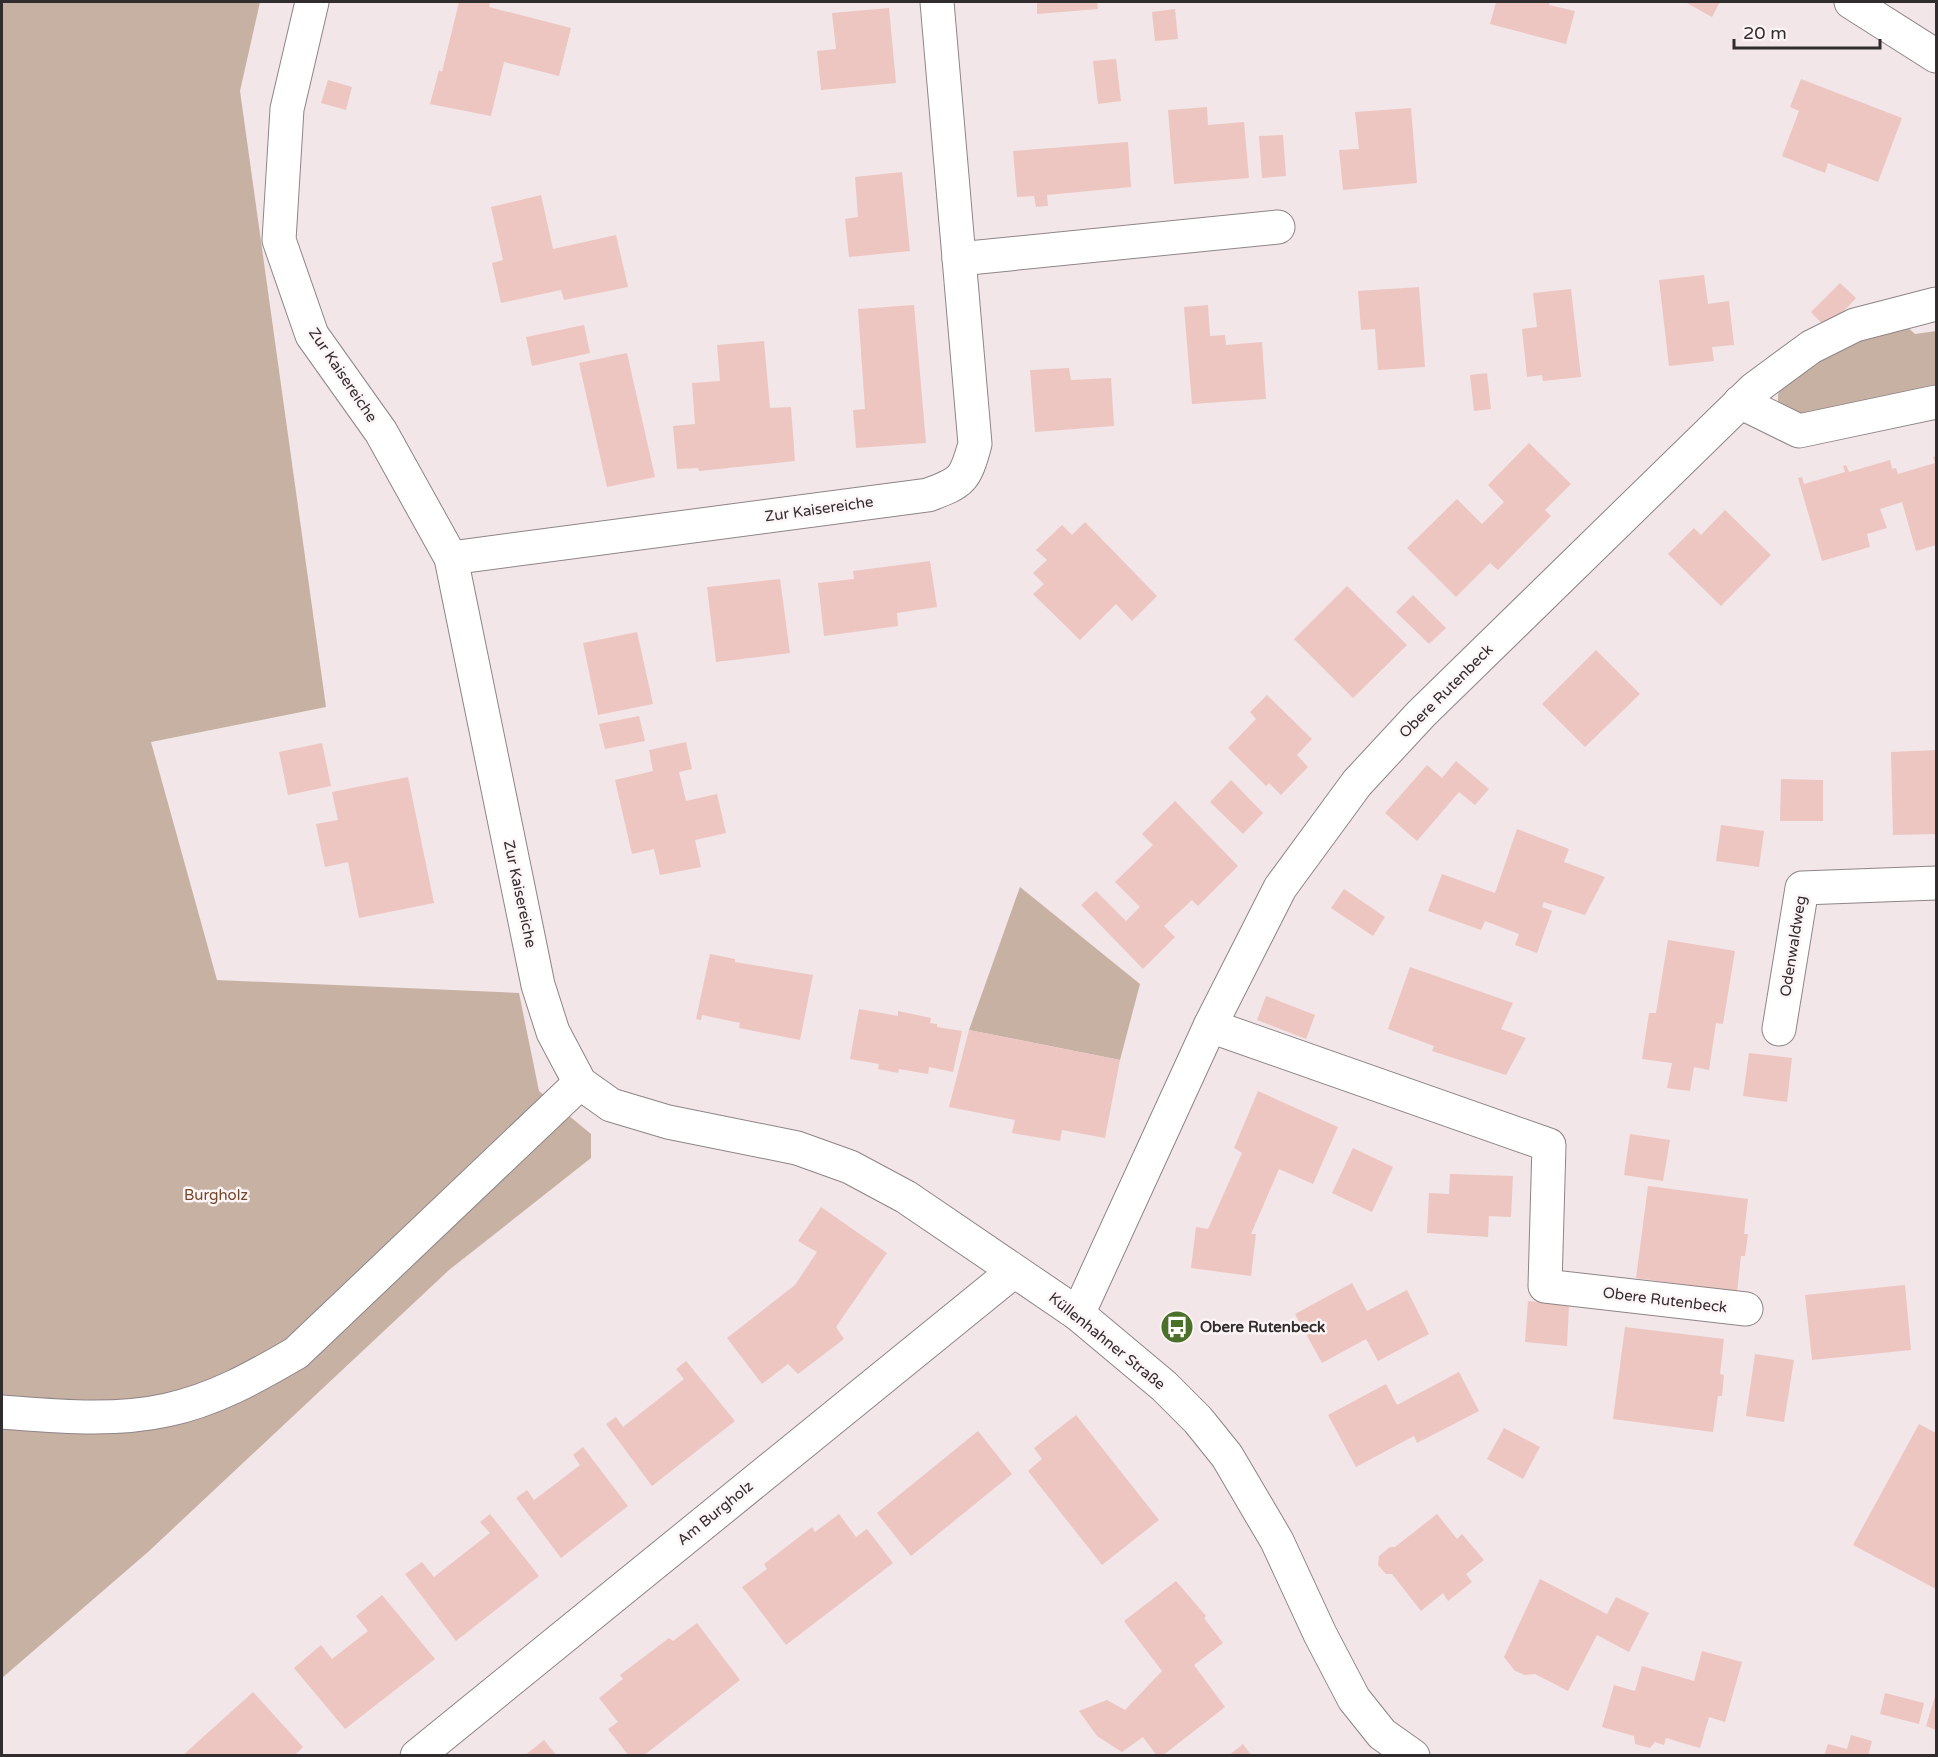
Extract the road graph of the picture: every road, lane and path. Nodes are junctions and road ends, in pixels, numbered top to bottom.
1 (312, 2) edge
2 (937, 2) edge
3 (1851, 2) edge
4 (1936, 56) edge
5 (1278, 227) dead end
6 (959, 259) junction
7 (1936, 304) edge
8 (1740, 402) junction
9 (1936, 402) edge
10 (451, 558) junction
11 (1936, 883) edge
12 (1210, 1026) junction
13 (1779, 1029) dead end
14 (580, 1083) junction
15 (1014, 1270) junction
16 (1746, 1309) dead end
17 (1078, 1314) junction
18 (2, 1412) edge
19 (417, 1755) edge
20 (1413, 1755) edge

1 - 10 street, Zur Kaisereiche
2 - 6 street, Zur Kaisereiche
3 - 4 street
5 - 6 street
6 - 10 street, Zur Kaisereiche
7 - 8 street, Obere Rutenbeck
8 - 9 street
8 - 12 street, Obere Rutenbeck
10 - 14 street, Zur Kaisereiche
11 - 13 street, Odenwaldweg
12 - 16 street, Obere Rutenbeck
12 - 17 street, Obere Rutenbeck
14 - 15 street, Küllenhahner Straße
14 - 18 street
15 - 17 street, Küllenhahner Straße
15 - 19 street, Am Burgholz
17 - 20 street, Küllenhahner Straße

